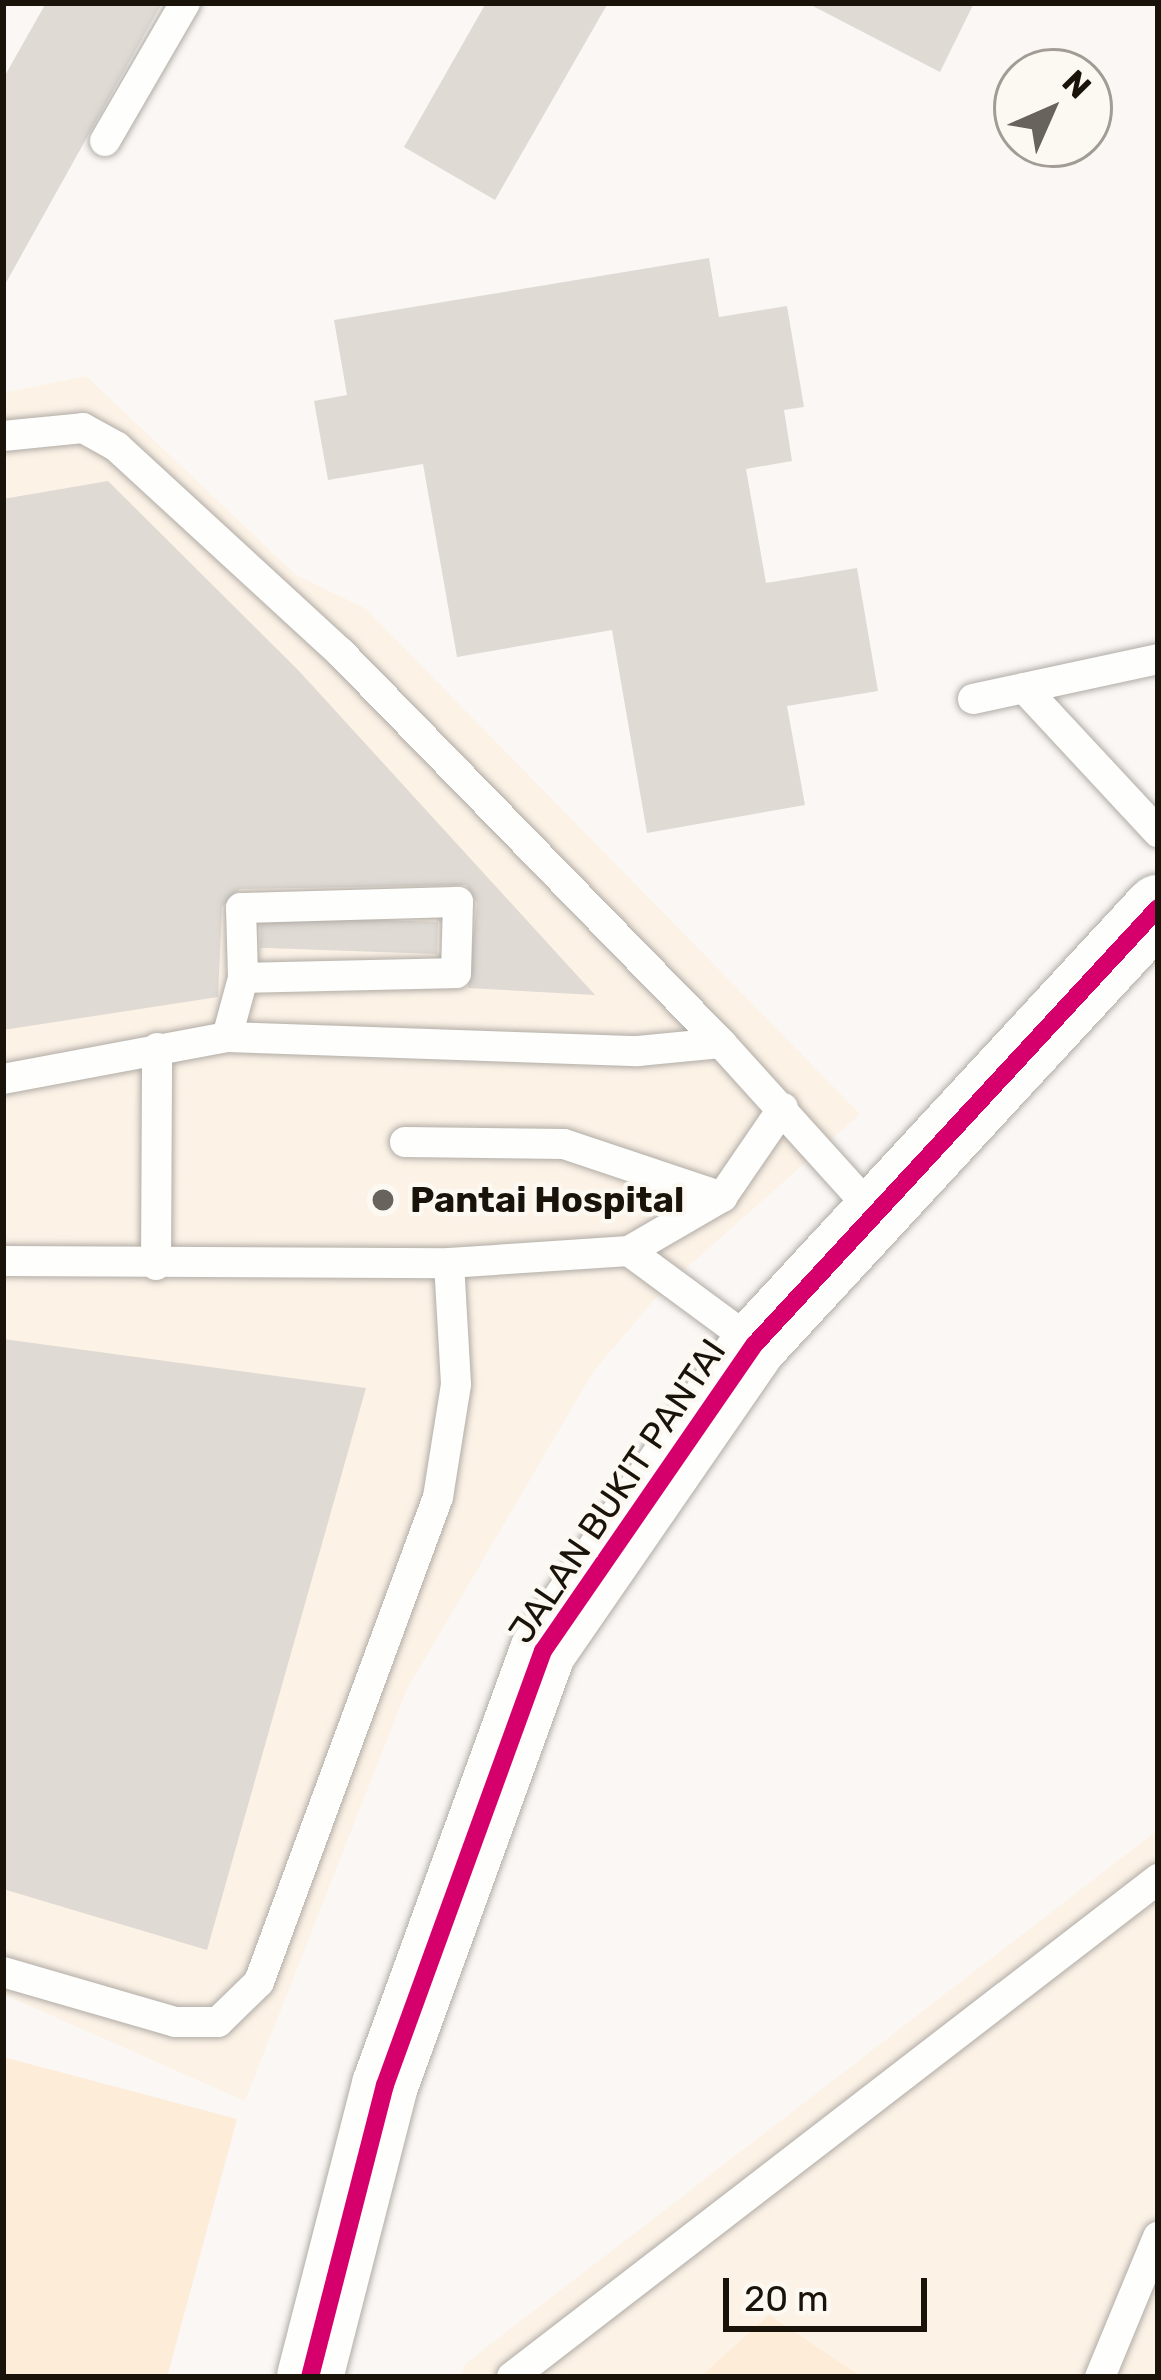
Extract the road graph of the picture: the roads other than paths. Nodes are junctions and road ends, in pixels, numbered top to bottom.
1 (184, 3) edge
2 (106, 141) dead end
3 (3, 436) edge
4 (1158, 659) edge
5 (1024, 688) junction
6 (974, 699) dead end
7 (1158, 832) edge
8 (1158, 908) edge
9 (243, 978) junction
10 (227, 1037) junction
11 (721, 1043) junction
12 (157, 1048) junction
13 (3, 1079) edge
14 (783, 1108) junction
15 (405, 1142) dead end
16 (722, 1197) junction
17 (873, 1211) junction
18 (629, 1251) junction
19 (3, 1261) edge
20 (449, 1263) junction
21 (156, 1265) junction
22 (755, 1344) junction
23 (1158, 1879) edge
24 (3, 1972) edge
25 (1158, 2237) edge
26 (310, 2377) edge
27 (512, 2377) edge
28 (1100, 2377) edge

1 - 2 lane
3 - 11 lane
4 - 5 lane
5 - 6 lane
5 - 7 lane
8 - 17 street, JALAN BUKIT PANTAI
9 - 9 lane
9 - 10 lane
10 - 11 lane
10 - 12 lane
11 - 14 lane
12 - 13 lane
12 - 21 lane
14 - 16 lane
14 - 17 lane
15 - 16 lane
16 - 18 lane
17 - 22 street, JALAN BUKIT PANTAI
18 - 20 lane
18 - 22 lane
19 - 21 lane
20 - 21 lane
20 - 24 lane
22 - 26 street, JALAN BUKIT PANTAI
23 - 27 lane
25 - 28 lane

